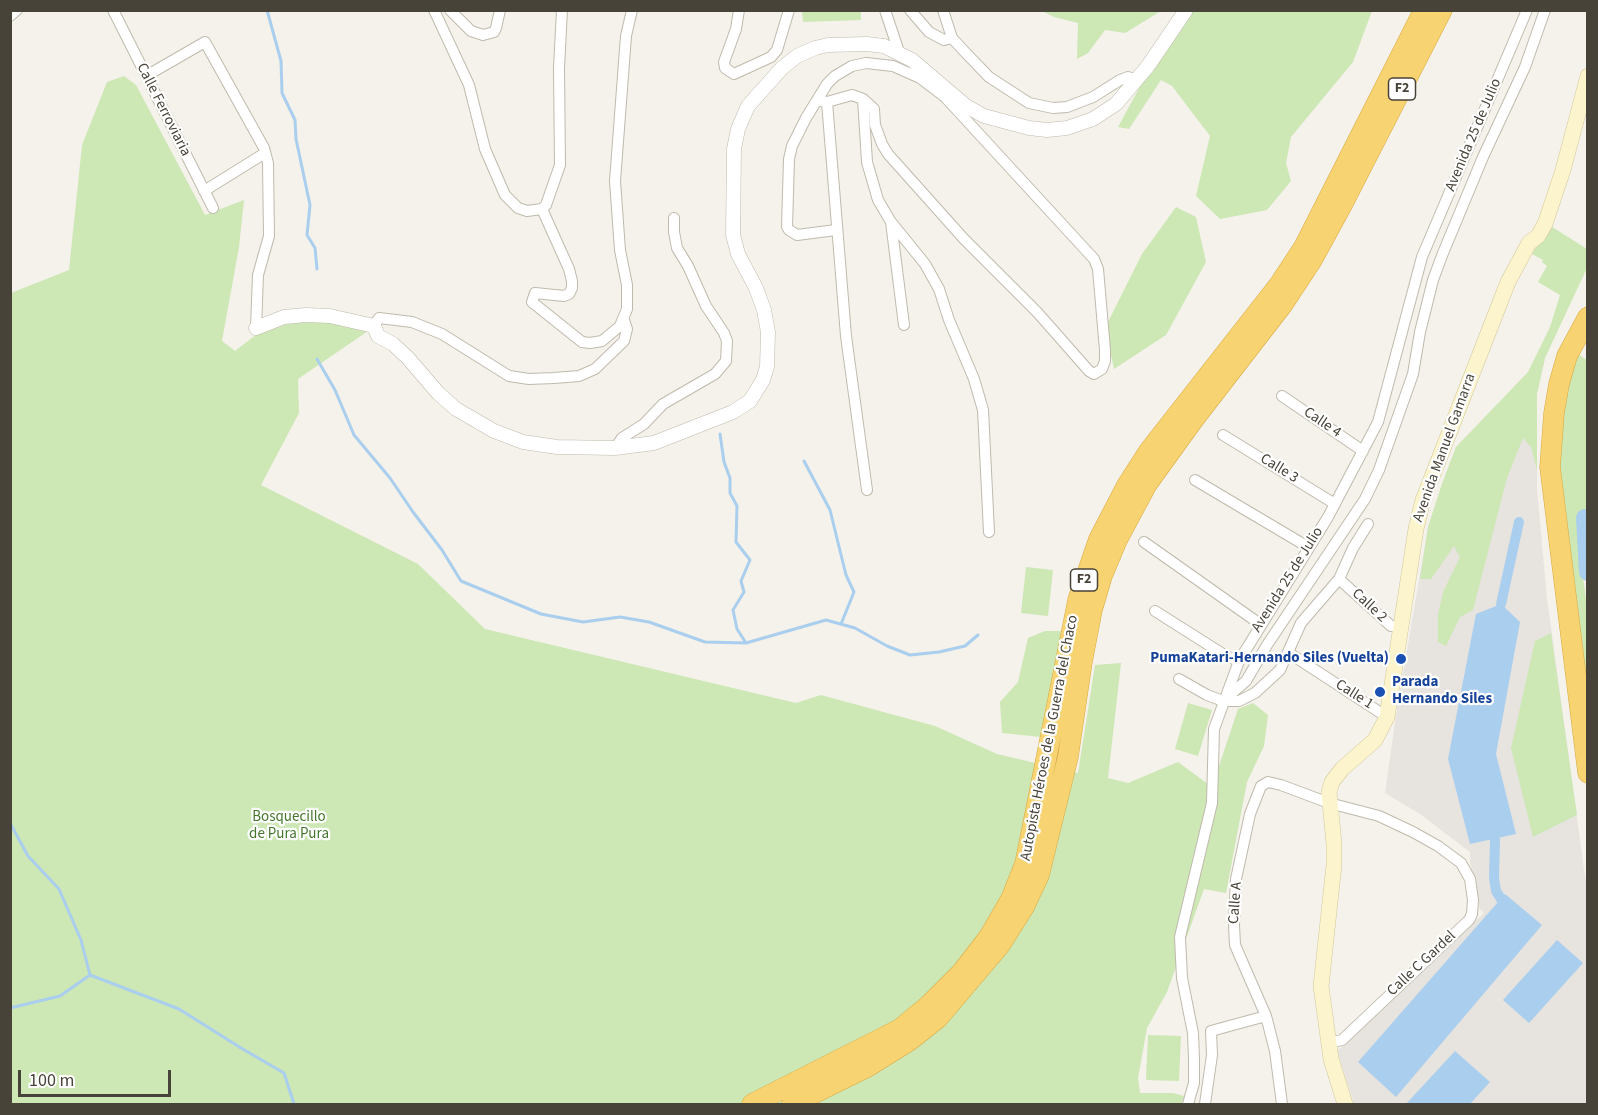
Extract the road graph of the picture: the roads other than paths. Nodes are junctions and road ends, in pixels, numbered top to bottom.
1 (17, 10) edge
2 (113, 10) edge
3 (434, 10) edge
4 (450, 10) edge
5 (500, 10) edge
6 (562, 10) edge
7 (632, 10) edge
8 (739, 10) edge
9 (789, 10) edge
10 (885, 10) edge
11 (910, 10) edge
12 (943, 10) edge
13 (1186, 10) edge
14 (1424, 10) edge
15 (1442, 10) edge
16 (1527, 10) edge
17 (1545, 10) edge
18 (10, 16) edge
19 (952, 38) junction
20 (777, 50) junction
21 (899, 52) junction
22 (794, 59) junction
23 (146, 76) junction
24 (1587, 76) edge
25 (1136, 80) junction
26 (863, 99) junction
27 (822, 101) junction
28 (265, 153) junction
29 (204, 191) junction
30 (213, 208) dead end
31 (542, 209) junction
32 (674, 218) dead end
33 (891, 222) junction
34 (836, 230) junction
35 (1587, 317) edge
36 (624, 320) junction
37 (904, 325) dead end
38 (374, 326) junction
39 (256, 328) joint
40 (1282, 396) dead end
41 (1223, 435) dead end
42 (615, 448) junction
43 (1363, 451) junction
44 (1195, 480) dead end
45 (867, 489) dead end
46 (1335, 504) junction
47 (1368, 524) dead end
48 (989, 532) dead end
49 (1144, 542) dead end
50 (1308, 548) junction
51 (1339, 579) junction
52 (1155, 611) dead end
53 (1260, 624) junction
54 (1401, 627) junction
55 (1289, 653) junction
56 (1239, 662) junction
57 (1179, 680) dead end
58 (1223, 701) junction
59 (1387, 717) junction
60 (1587, 773) edge
61 (1329, 803) junction
62 (1266, 1016) junction
63 (1328, 1043) junction
64 (1280, 1088) junction
65 (752, 1104) edge
66 (792, 1104) edge
67 (1188, 1104) edge
68 (1205, 1104) edge
69 (1275, 1104) edge
70 (1282, 1104) edge
71 (1345, 1104) edge

1 - 18 street
2 - 23 street, Calle Ferroviaria
3 - 31 street
4 - 5 street
6 - 31 street
7 - 36 street
8 - 20 street
9 - 20 street
10 - 21 street
11 - 19 street
12 - 19 street
13 - 25 street
14 - 65 highway, Autopista Héroes de la Guerra del Chaco / F2
15 - 66 highway, Autopista Héroes de la Guerra del Chaco / F2
16 - 43 street, Avenida 25 de Julio
17 - 58 street, Avenida 25 de Julio
19 - 25 street
20 - 22 street
21 - 22 street
21 - 25 street
22 - 42 street
23 - 28 street
23 - 29 street, Calle Ferroviaria
24 - 54 main road, Avenida Manuel Gamarra
26 - 27 street
26 - 27 street
26 - 33 street
27 - 34 street
27 - 34 street
28 - 29 street
28 - 39 street
29 - 30 street, Calle Ferroviaria
31 - 36 street
32 - 42 street
33 - 37 street
33 - 48 street
34 - 45 street
35 - 60 highway
36 - 38 street
38 - 39 street
38 - 42 street
40 - 43 street, Calle 4
41 - 46 street, Calle 3
43 - 46 street, Avenida 25 de Julio
44 - 50 street
46 - 50 street, Avenida 25 de Julio
47 - 51 street
49 - 53 street
50 - 53 street, Avenida 25 de Julio
51 - 54 street, Calle 2
51 - 55 street
52 - 56 street
53 - 56 street, Avenida 25 de Julio
54 - 59 main road, Avenida Manuel Gamarra
55 - 58 street
55 - 59 street, Calle 1
56 - 58 street, Avenida 25 de Julio
57 - 58 street
58 - 67 street
59 - 61 main road, Avenida Manuel Gamarra
61 - 62 street, Calle A
61 - 63 main road, Avenida Manuel Gamarra
61 - 63 street, Calle C Gardel
62 - 64 street, Calle A
62 - 68 street
63 - 71 main road, Avenida Manuel Gamarra
64 - 69 street
64 - 70 street, Calle A

